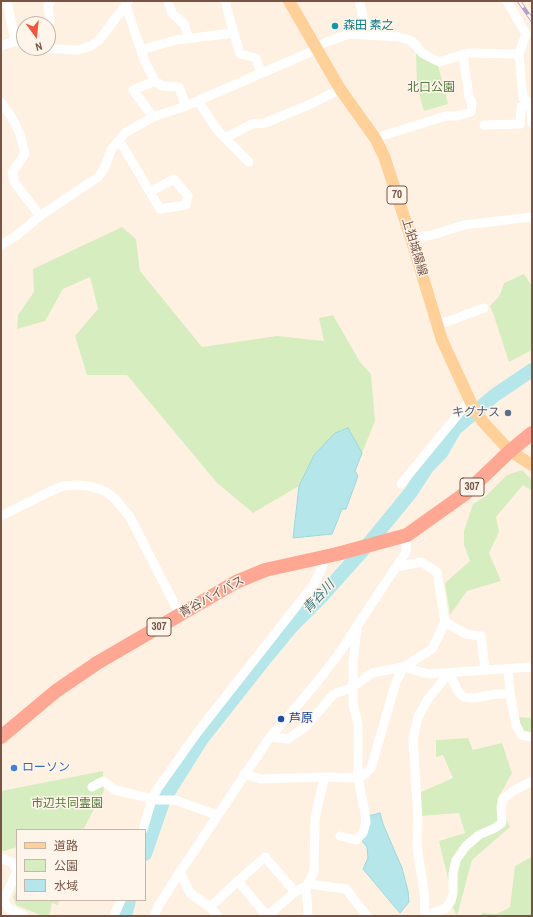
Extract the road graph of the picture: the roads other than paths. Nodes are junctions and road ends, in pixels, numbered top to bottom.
1 (7, 1) edge
2 (52, 1) edge
3 (168, 1) edge
4 (226, 1) edge
5 (289, 1) edge
6 (359, 1) edge
7 (507, 1) edge
8 (127, 2) edge
9 (49, 16) edge
10 (234, 33) junction
11 (368, 35) junction
12 (14, 38) joint
13 (188, 38) junction
14 (1, 46) edge
15 (316, 48) junction
16 (56, 49) edge
17 (141, 50) junction
18 (463, 54) junction
19 (519, 54) junction
20 (261, 73) junction
21 (155, 81) junction
22 (340, 89) junction
23 (198, 101) junction
24 (1, 102) edge
25 (532, 105) edge
26 (186, 106) junction
27 (153, 117) junction
28 (532, 123) edge
29 (484, 125) dead end
30 (225, 138) junction
31 (375, 138) junction
32 (118, 140) junction
33 (249, 162) dead end
34 (151, 191) dead end
35 (40, 216) junction
36 (532, 217) edge
37 (411, 238) junction
38 (1, 245) edge
39 (484, 308) dead end
40 (438, 325) junction
41 (471, 402) junction
42 (532, 433) edge
43 (510, 450) junction
44 (532, 465) edge
45 (401, 484) dead end
46 (1, 516) edge
47 (407, 535) junction
48 (323, 566) dead end
49 (396, 567) junction
50 (180, 615) junction
51 (445, 622) junction
52 (357, 627) junction
53 (404, 667) junction
54 (532, 667) edge
55 (508, 669) junction
56 (484, 670) junction
57 (449, 673) junction
58 (353, 687) junction
59 (510, 694) junction
60 (1, 737) edge
61 (270, 737) junction
62 (532, 737) edge
63 (244, 774) junction
64 (325, 777) junction
65 (358, 778) junction
66 (532, 781) edge
67 (92, 787) dead end
68 (154, 799) junction
69 (217, 815) junction
70 (143, 829) edge
71 (340, 836) dead end
72 (1, 858) edge
73 (16, 870) edge
74 (180, 872) junction
75 (16, 874) edge
76 (238, 881) junction
77 (307, 885) junction
78 (295, 892) junction
79 (121, 901) edge
80 (210, 907) junction
81 (425, 915) edge
82 (24, 916) edge
83 (114, 916) edge
84 (154, 916) edge
85 (218, 916) edge
86 (308, 916) edge
87 (367, 916) edge

1 - 12 street
2 - 9 street
3 - 13 street
4 - 10 street
5 - 15 main road, 上狛城陽線 / 70
6 - 11 street
7 - 19 street
8 - 16 street
8 - 17 street
10 - 13 street
10 - 20 street
11 - 15 street
11 - 18 street
12 - 14 street
13 - 17 street
15 - 20 street
15 - 22 main road, 上狛城陽線 / 70
17 - 21 street
18 - 19 street
18 - 31 street
19 - 25 street
20 - 23 street
21 - 26 street
21 - 27 street
22 - 30 street
22 - 31 main road, 上狛城陽線 / 70
23 - 26 street
23 - 30 street
24 - 35 street
25 - 28 street
25 - 29 street
26 - 27 street
27 - 32 street
30 - 33 street
31 - 37 main road, 上狛城陽線 / 70
32 - 34 street
32 - 35 street
35 - 38 street
36 - 37 street
37 - 40 main road, 上狛城陽線 / 70
39 - 40 street
40 - 41 main road, 上狛城陽線 / 70
41 - 43 main road, 上狛城陽線 / 70
41 - 45 street
42 - 43 highway, 307
43 - 44 main road, 上狛城陽線 / 70
43 - 47 highway, 307
46 - 50 street
47 - 49 street
47 - 50 highway, 青谷バイパス / 307
48 - 68 street
49 - 51 street
49 - 52 street
50 - 60 highway, 青谷バイパス / 307
51 - 53 street
51 - 56 street
52 - 58 street
52 - 61 street
53 - 57 street
53 - 58 street
53 - 65 street
54 - 55 street
55 - 56 street
55 - 59 street
56 - 57 street
57 - 59 street
57 - 81 street
58 - 61 street
58 - 65 street
59 - 62 street
61 - 63 street
63 - 64 street
63 - 69 street
64 - 65 street
64 - 77 street
65 - 71 street
66 - 81 street
67 - 68 street
68 - 69 street
68 - 70 street
69 - 74 street
72 - 73 street
74 - 80 street
74 - 84 street
75 - 82 street
76 - 78 street
76 - 78 street
76 - 80 street
77 - 78 street
77 - 86 street
77 - 87 street
79 - 83 street
80 - 85 street

